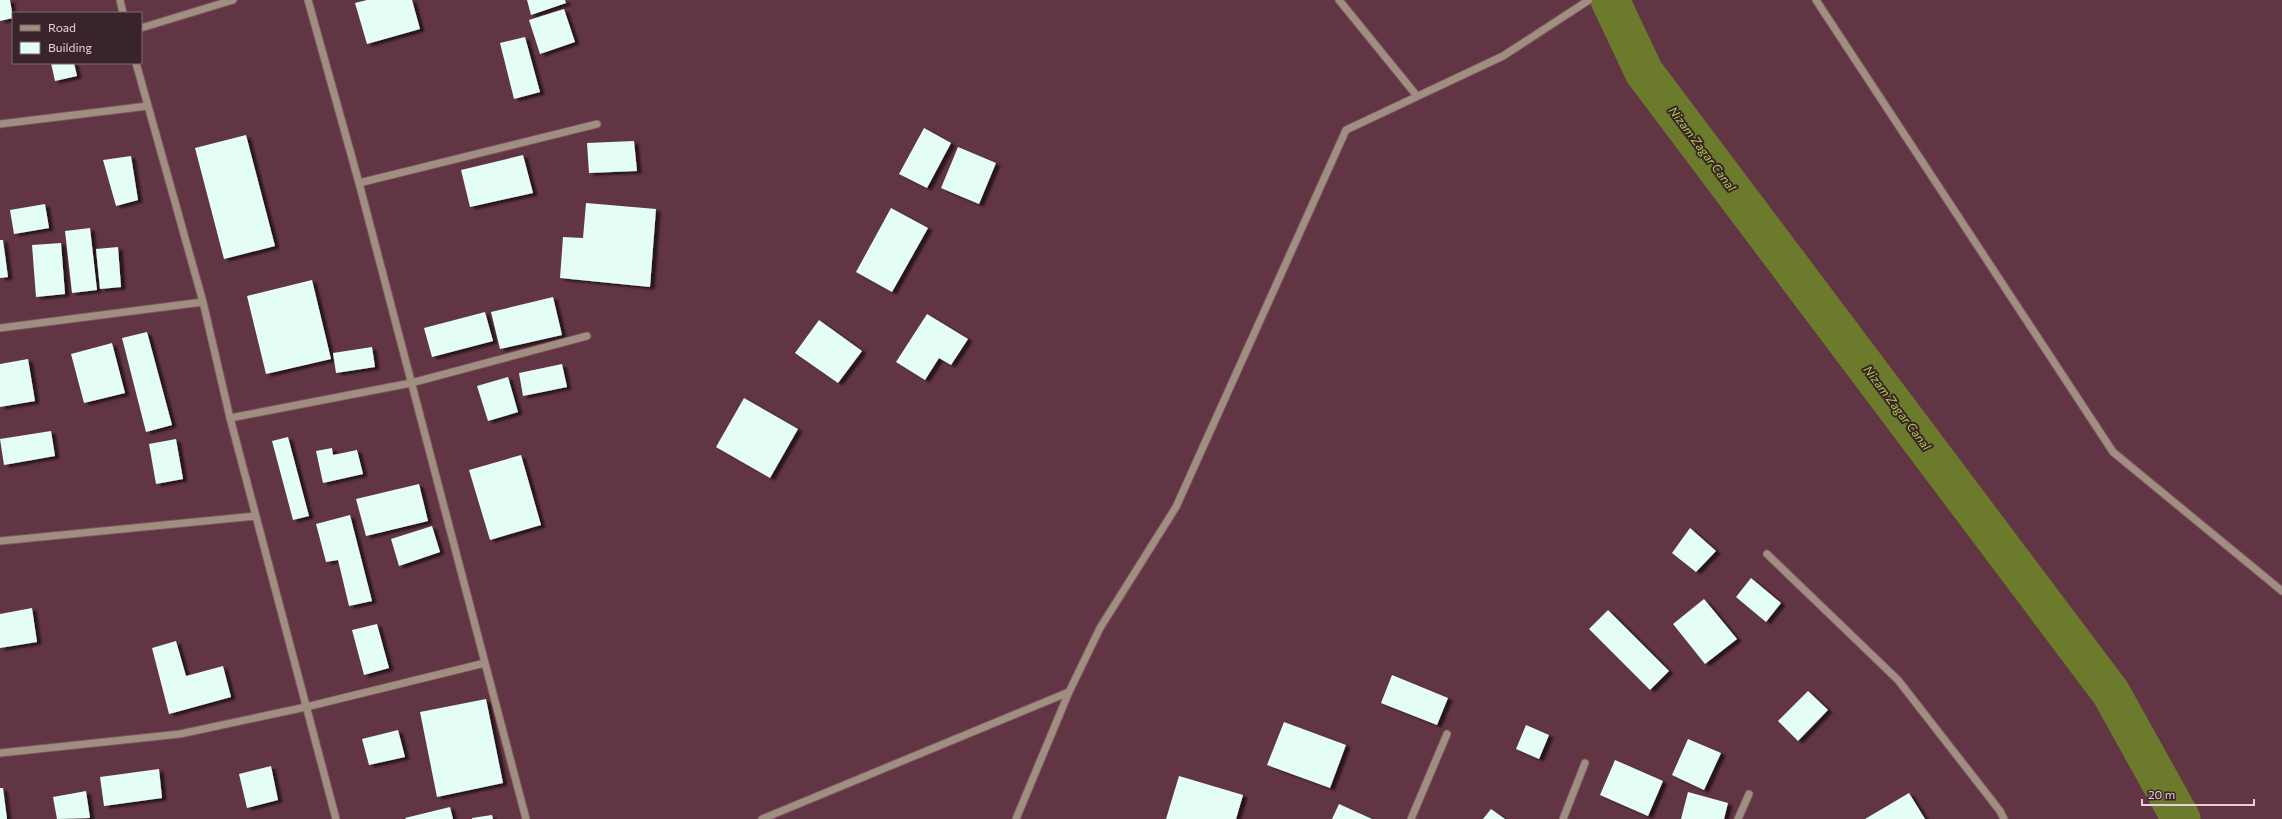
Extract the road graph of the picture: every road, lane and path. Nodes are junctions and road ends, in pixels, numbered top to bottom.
1 (120, 0) edge
2 (233, 0) edge
3 (308, 0) edge
4 (1339, 0) edge
5 (1589, 0) edge
6 (1816, 0) edge
7 (123, 12) edge
8 (142, 28) edge
9 (136, 64) edge
10 (1417, 96) junction
11 (148, 106) junction
12 (0, 124) edge
13 (597, 124) dead end
14 (359, 184) junction
15 (203, 302) junction
16 (0, 328) edge
17 (587, 336) dead end
18 (411, 383) junction
19 (230, 418) junction
20 (256, 516) junction
21 (0, 541) edge
22 (1767, 554) dead end
23 (2282, 591) edge
24 (485, 663) junction
25 (1069, 692) junction
26 (306, 707) junction
27 (1447, 734) dead end
28 (0, 753) edge
29 (1585, 763) dead end
30 (1749, 794) dead end
31 (336, 819) edge
32 (526, 819) edge
33 (762, 819) edge
34 (1016, 819) edge
35 (1411, 819) edge
36 (1563, 819) edge
37 (1738, 819) edge
38 (2004, 819) edge

1 - 7 street
2 - 8 street
3 - 14 street
4 - 10 street
5 - 10 street
6 - 23 street
9 - 11 street
10 - 25 street
11 - 12 street
11 - 15 street
13 - 14 street
14 - 18 street
15 - 16 street
15 - 19 street
17 - 18 street
18 - 19 street
18 - 24 street
19 - 20 street
20 - 21 street
20 - 26 street
22 - 38 street
24 - 26 street
24 - 32 street
25 - 33 street
25 - 34 street
26 - 28 street
26 - 31 street
27 - 35 street
29 - 36 street
30 - 37 street

